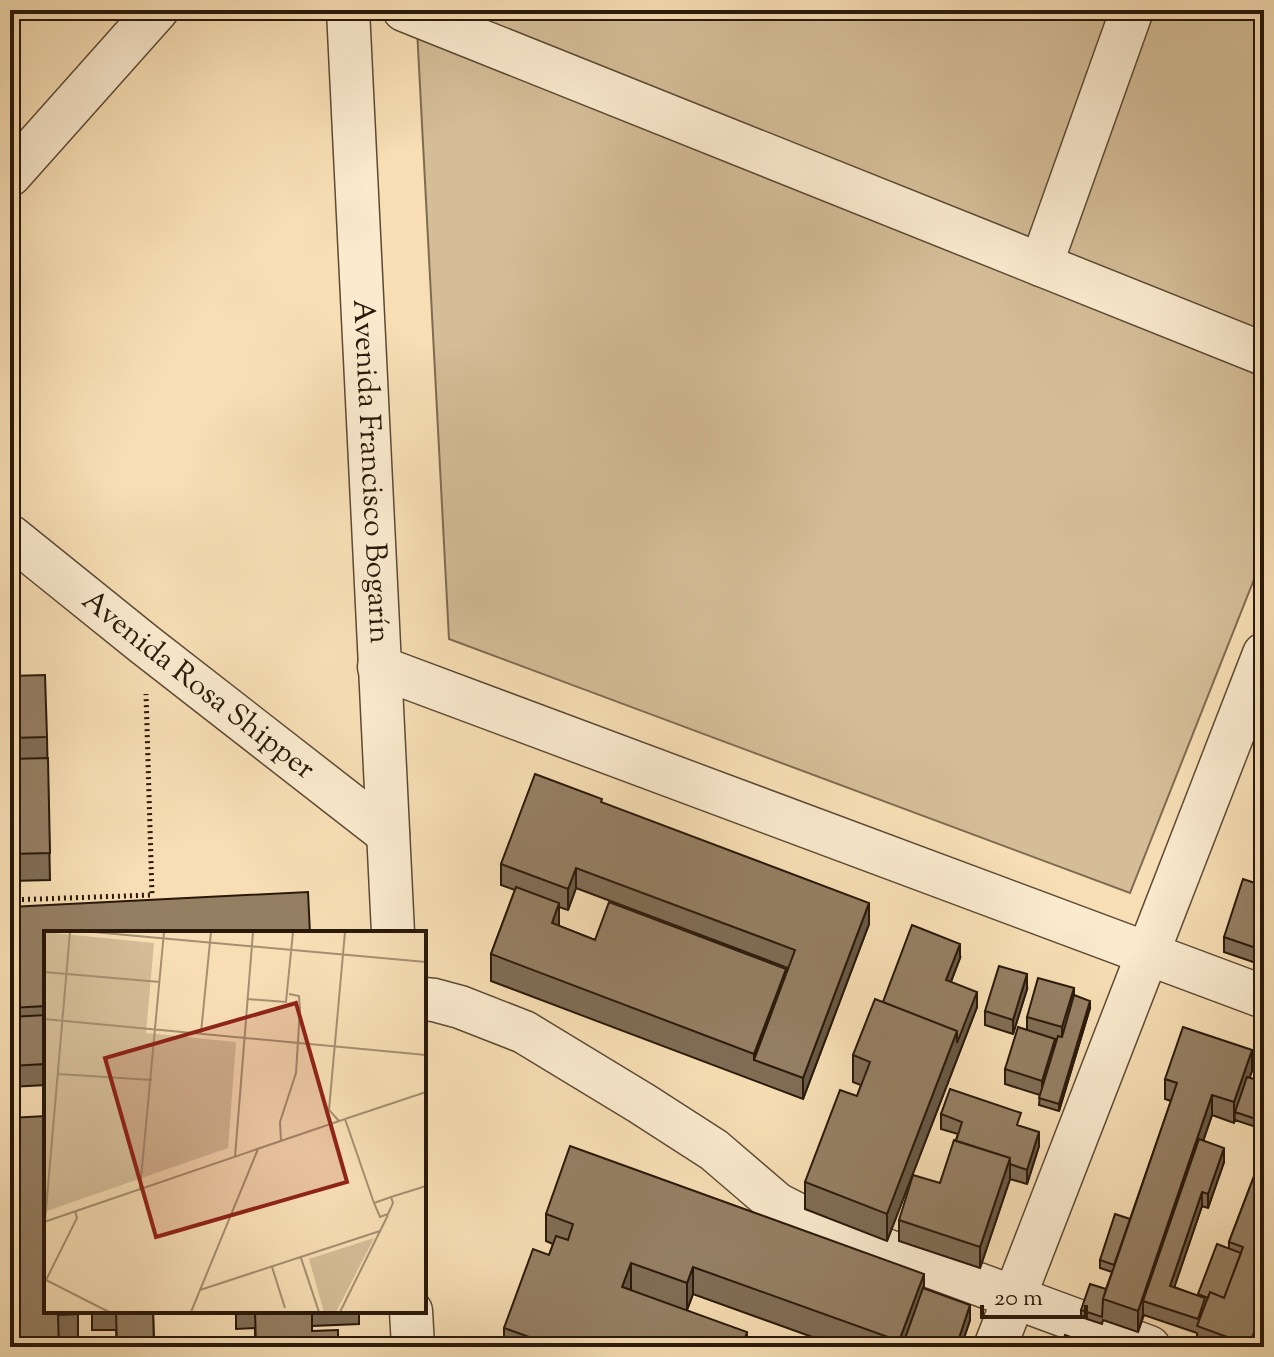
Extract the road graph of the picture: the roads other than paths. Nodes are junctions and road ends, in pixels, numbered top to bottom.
1 (157, 10) edge
2 (348, 10) edge
3 (404, 10) edge
4 (1132, 10) edge
5 (10, 175) edge
6 (1041, 265) junction
7 (1264, 354) edge
8 (10, 536) edge
9 (379, 667) junction
10 (1261, 670) edge
11 (388, 834) junction
12 (393, 931) edge
13 (1148, 953) junction
14 (1264, 997) edge
15 (426, 999) edge
16 (1014, 1297) junction
17 (411, 1313) edge
18 (413, 1347) edge
19 (995, 1347) edge
20 (1149, 1347) edge

1 - 5 street
2 - 9 street, Avenida Francisco Bogarín
3 - 6 street
4 - 6 street
6 - 7 street
8 - 11 street, Avenida Rosa Shipper
9 - 11 street, Avenida Francisco Bogarín
9 - 13 street
10 - 13 street
11 - 12 street, Avenida Francisco Bogarín
13 - 14 street
13 - 16 street
15 - 16 street
16 - 19 street
16 - 20 street
17 - 18 street

